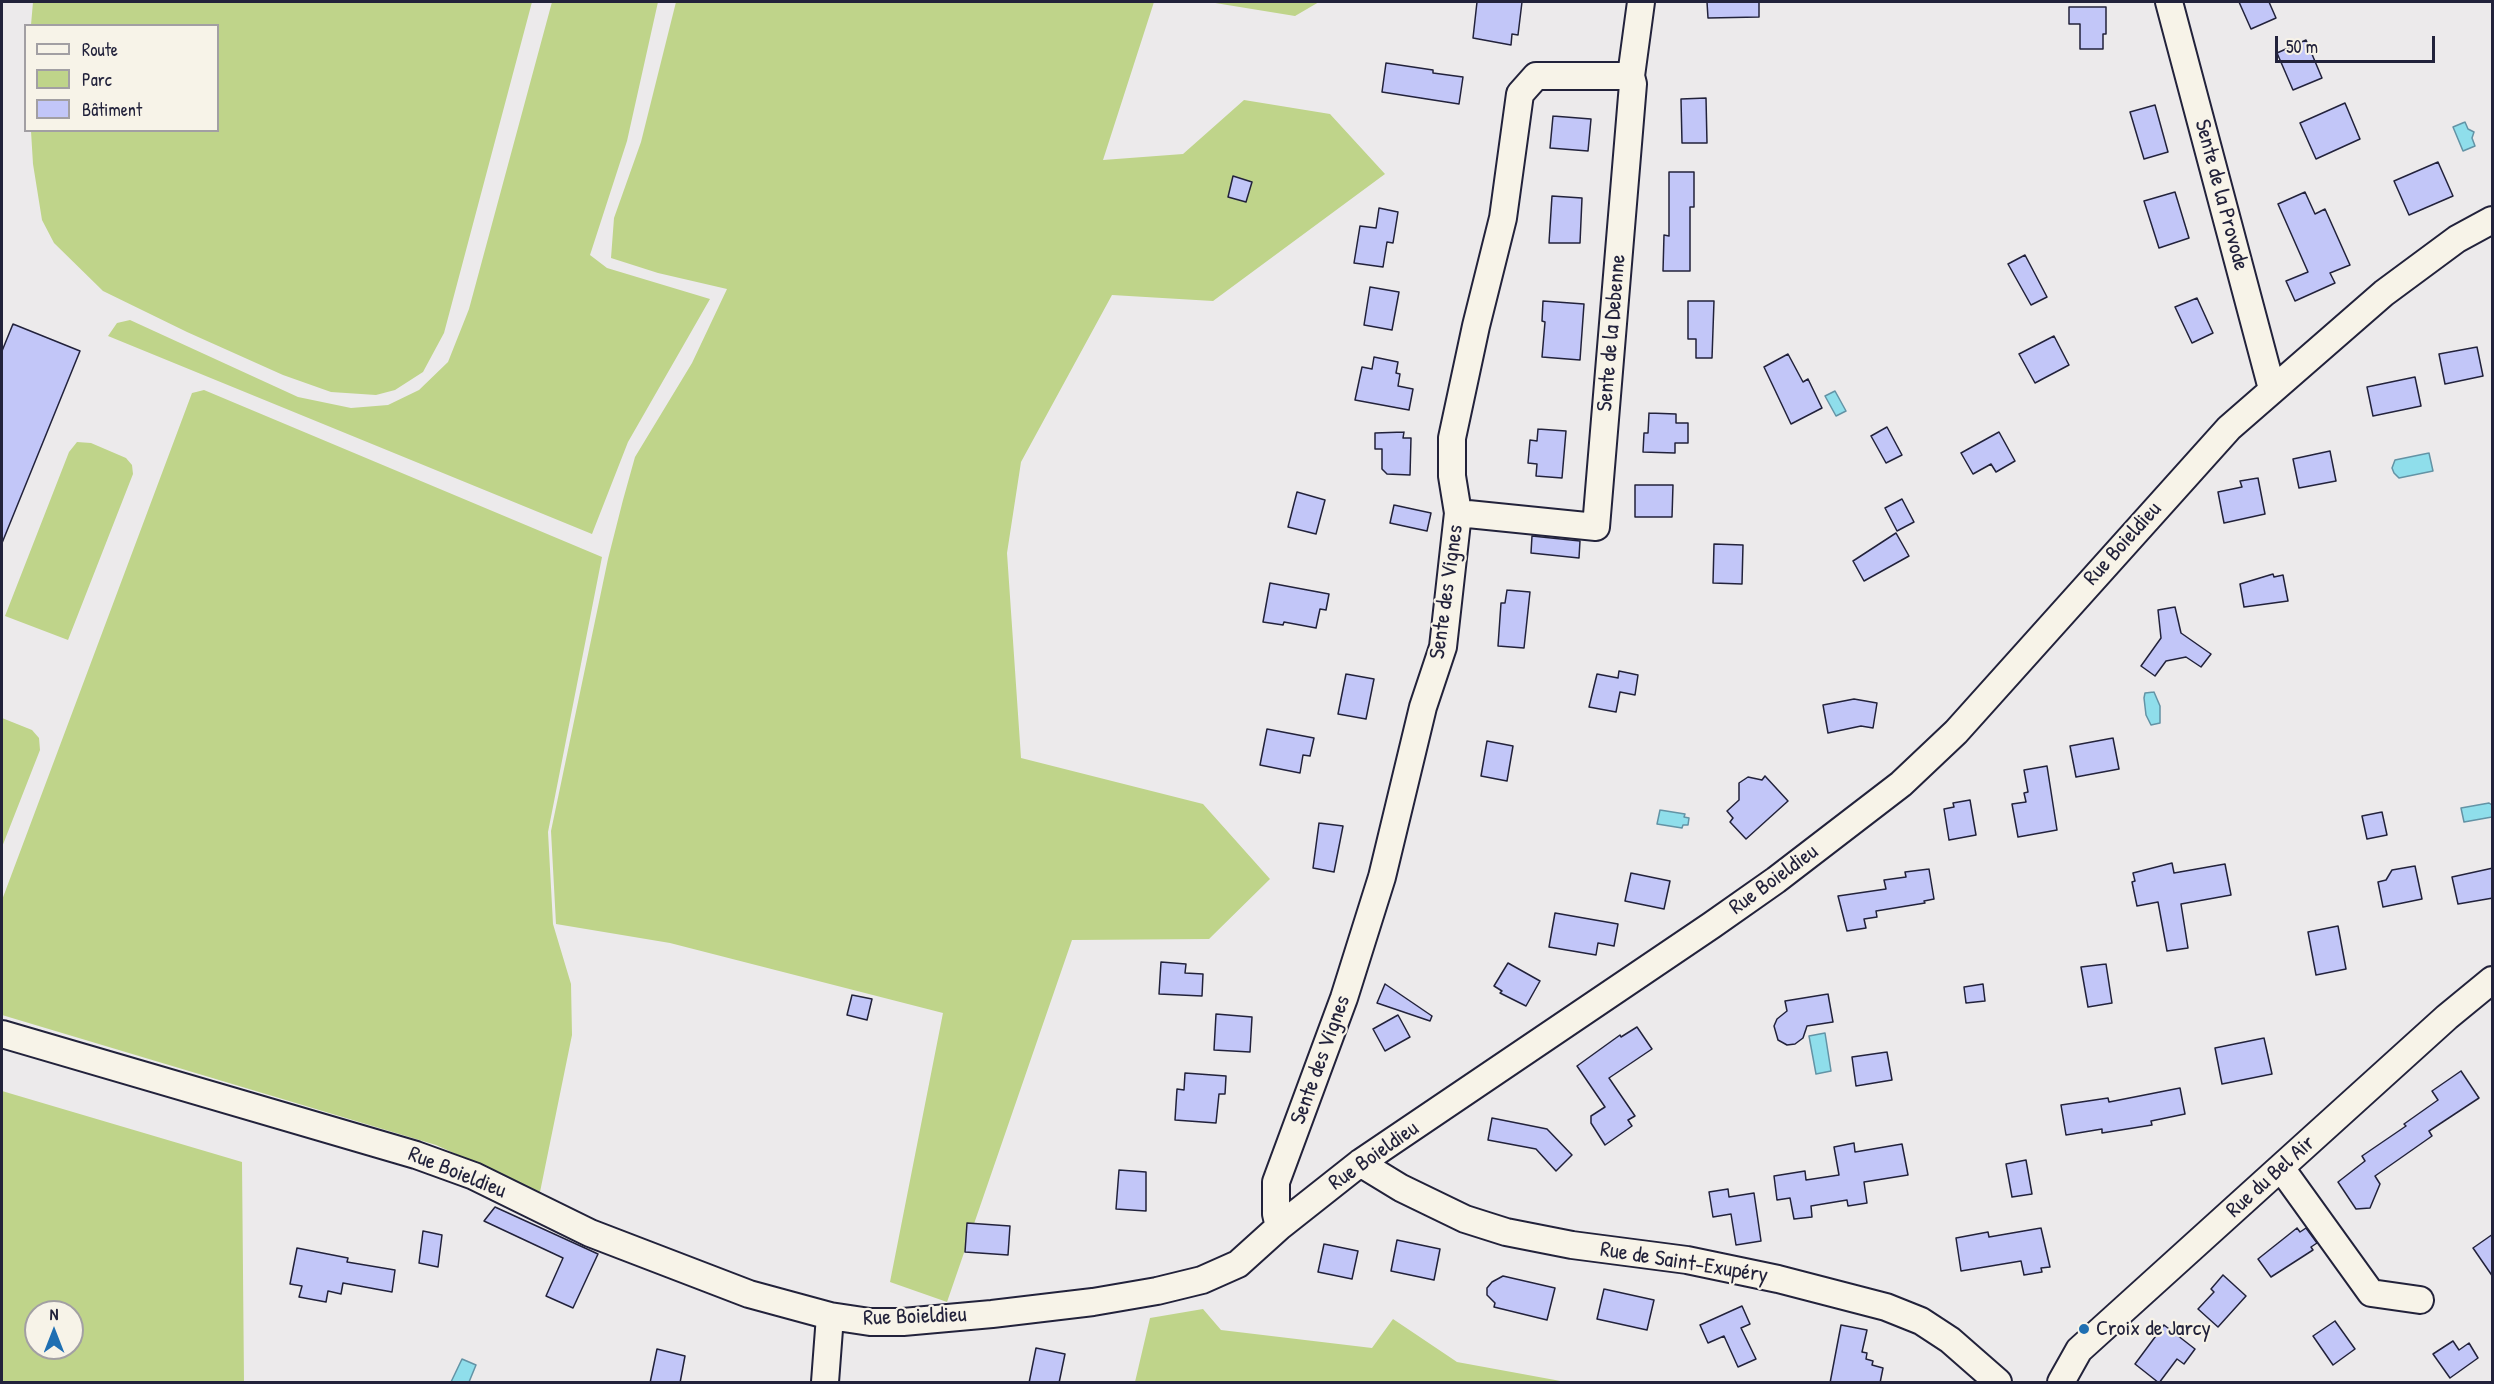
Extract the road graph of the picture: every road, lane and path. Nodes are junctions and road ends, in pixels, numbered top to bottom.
1 (1641, 2) edge
2 (2169, 2) edge
3 (1631, 76) junction
4 (2493, 220) edge
5 (2272, 389) junction
6 (1458, 513) junction
7 (2493, 980) edge
8 (2, 1034) edge
9 (1360, 1163) junction
10 (2281, 1168) junction
11 (1279, 1227) junction
12 (2420, 1300) dead end
13 (830, 1316) junction
14 (825, 1383) edge
15 (1998, 1383) edge
16 (2061, 1383) edge

1 - 3 street, Sente de la Debenne
2 - 5 street, Sente de la Provode
3 - 6 street, Sente des Vignes
3 - 6 street, Sente de la Debenne
4 - 5 street, Rue Boieldieu
5 - 9 street, Rue Boieldieu
6 - 11 street, Sente des Vignes
7 - 10 street, Rue du Bel Air
8 - 13 street, Rue Boieldieu
9 - 11 street, Rue Boieldieu
9 - 15 street, Rue de Saint-Exupéry
10 - 12 street
10 - 16 street, Rue du Bel Air
11 - 13 street, Rue Boieldieu
13 - 14 street

